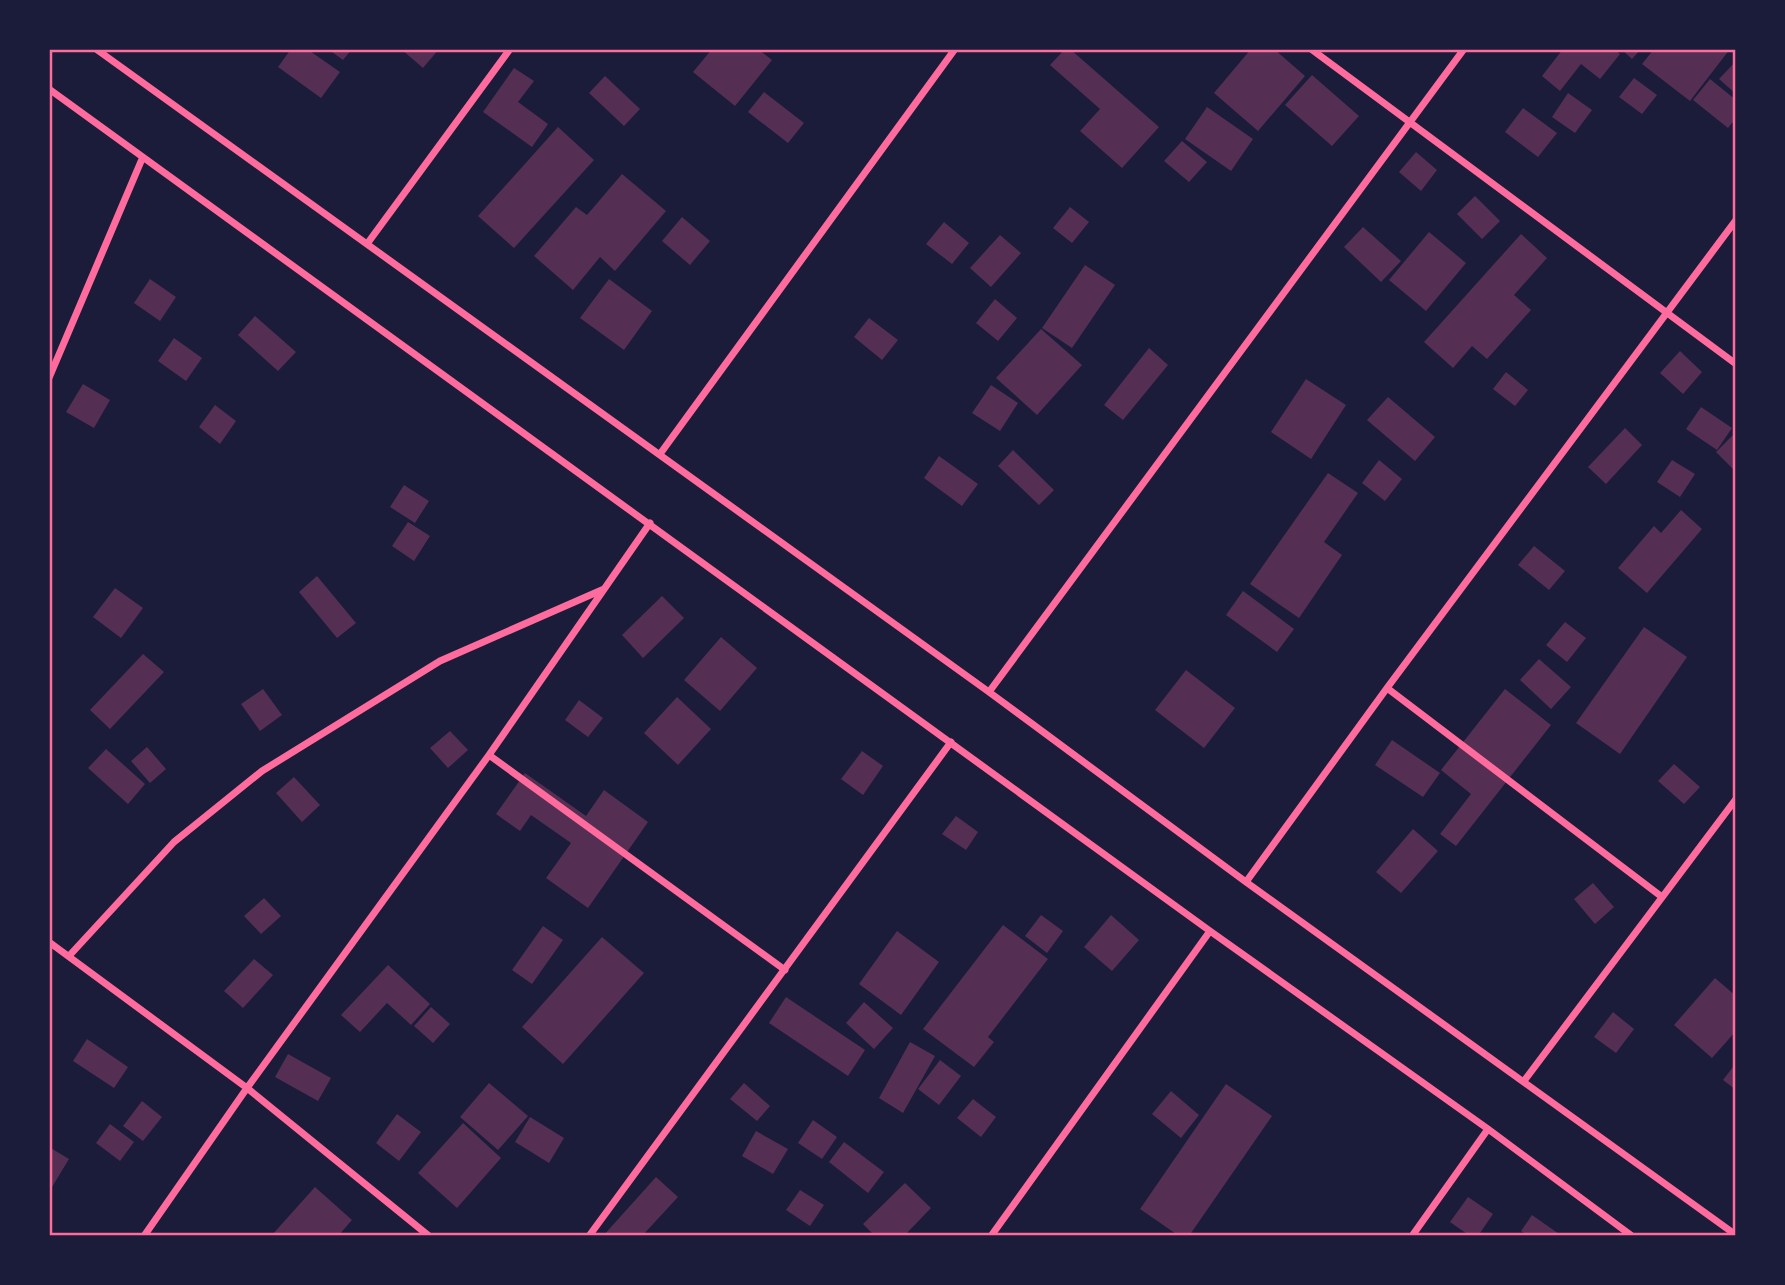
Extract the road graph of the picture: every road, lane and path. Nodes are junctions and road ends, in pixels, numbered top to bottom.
1 (96, 49) edge
2 (510, 49) edge
3 (955, 49) edge
4 (1311, 49) edge
5 (1464, 49) edge
6 (49, 89) edge
7 (1410, 122) junction
8 (142, 159) junction
9 (1736, 220) edge
10 (367, 244) junction
11 (1667, 312) junction
12 (1736, 364) edge
13 (49, 378) edge
14 (660, 454) junction
15 (650, 523) junction
16 (604, 589) junction
17 (1387, 688) junction
18 (989, 692) junction
19 (951, 742) junction
20 (489, 755) junction
21 (1736, 799) edge
22 (1246, 882) junction
23 (1662, 897) junction
24 (1210, 931) junction
25 (49, 942) edge
26 (69, 956) junction
27 (785, 970) junction
28 (1524, 1081) junction
29 (247, 1088) junction
30 (1488, 1129) junction
31 (1736, 1235) edge
32 (144, 1236) edge
33 (429, 1236) edge
34 (589, 1236) edge
35 (990, 1236) edge
36 (1412, 1236) edge
37 (1632, 1236) edge

1 - 10 street
2 - 10 street
3 - 14 street
4 - 7 street
5 - 7 street
6 - 8 street
7 - 11 street
7 - 18 street
8 - 13 street
8 - 15 street
9 - 11 street
10 - 14 street
11 - 12 street
11 - 17 street
14 - 18 street
15 - 16 street
15 - 19 street
16 - 20 street
16 - 26 street
17 - 22 street
17 - 23 street
18 - 22 street
19 - 24 street
19 - 27 street
20 - 27 street
20 - 29 street
21 - 23 street
22 - 28 street
23 - 28 street
24 - 30 street
24 - 35 street
25 - 26 street
26 - 29 street
27 - 34 street
28 - 31 street
29 - 32 street
29 - 33 street
30 - 36 street
30 - 37 street

